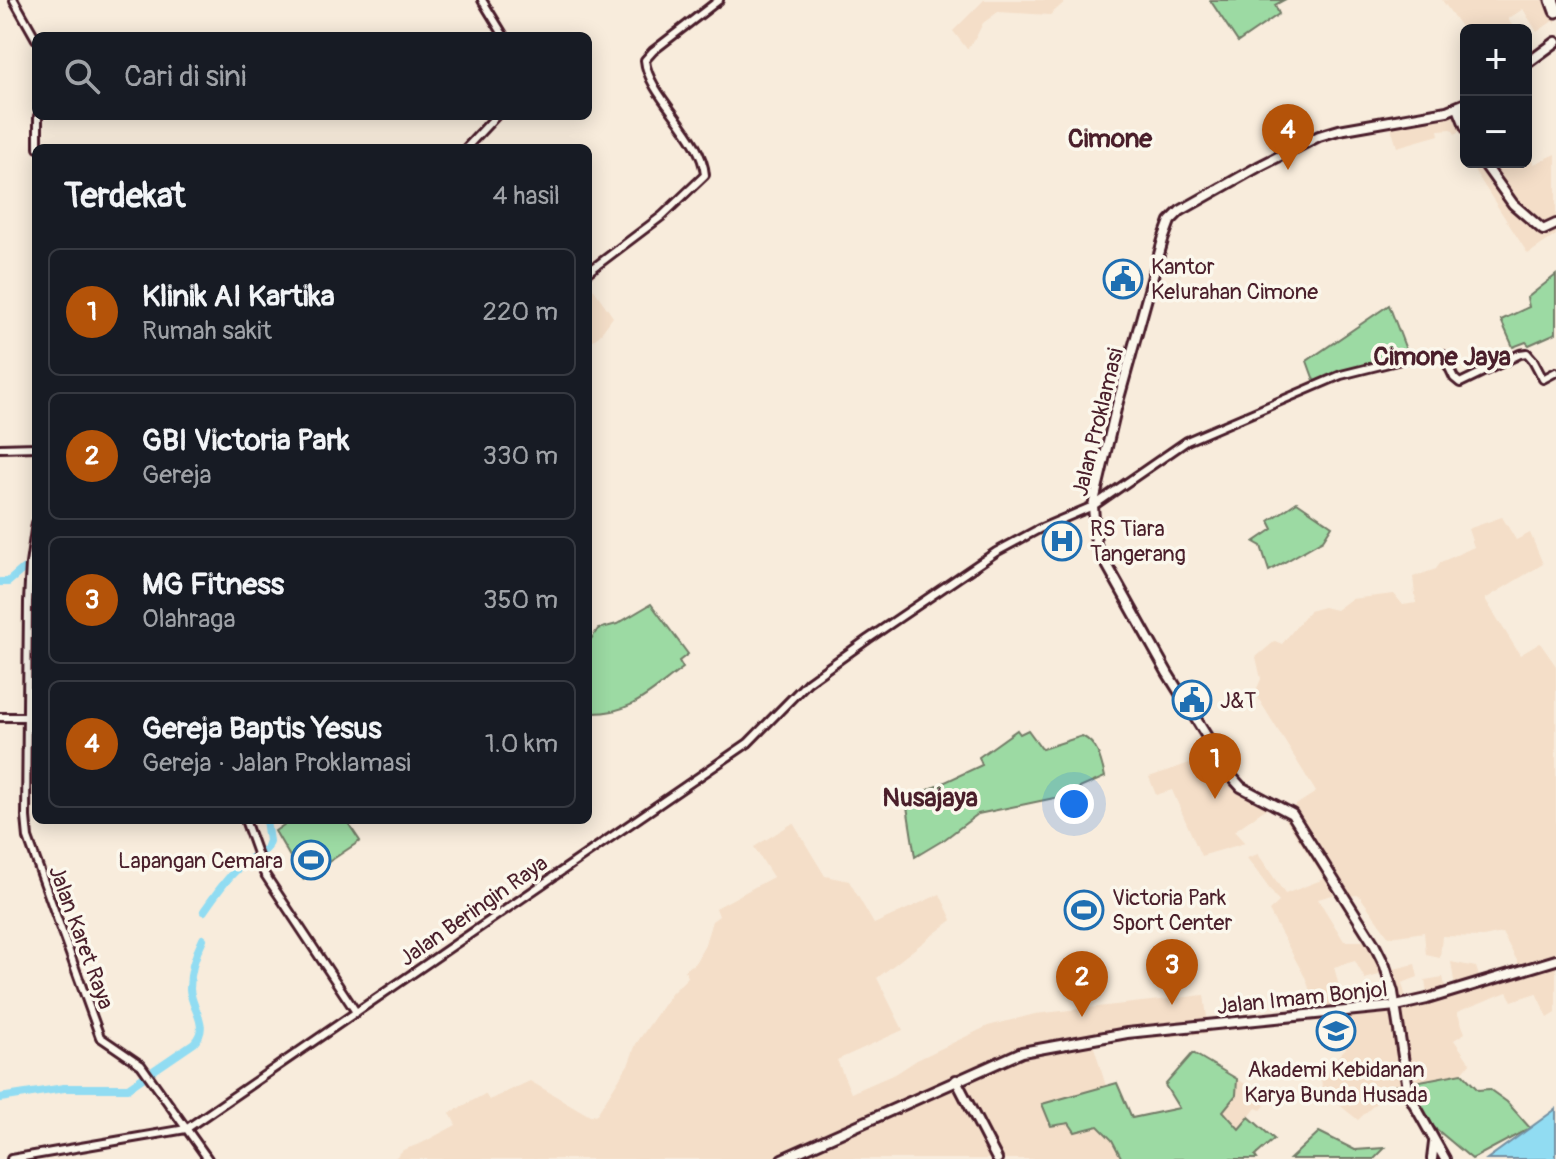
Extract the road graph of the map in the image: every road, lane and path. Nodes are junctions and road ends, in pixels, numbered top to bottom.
1 (14, 0) edge
2 (482, 0) edge
3 (719, 0) edge
4 (1552, 0) edge
5 (1556, 11) edge
6 (32, 32) edge
7 (502, 32) edge
8 (1556, 42) edge
9 (1532, 60) edge
10 (1460, 105) edge
11 (38, 120) edge
12 (492, 120) edge
13 (38, 144) edge
14 (470, 144) edge
15 (1487, 168) edge
16 (1556, 224) edge
17 (592, 269) edge
18 (1556, 372) edge
19 (32, 447) edge
20 (0, 448) edge
21 (1093, 506) junction
22 (32, 550) edge
23 (0, 717) edge
24 (27, 717) junction
25 (32, 717) edge
26 (246, 824) edge
27 (1556, 960) edge
28 (1393, 992) junction
29 (1412, 1002) junction
30 (1396, 1006) junction
31 (1380, 1007) junction
32 (356, 1012) junction
33 (1398, 1019) junction
34 (956, 1080) junction
35 (186, 1129) junction
36 (1434, 1142) junction
37 (11, 1159) edge
38 (208, 1159) edge
39 (782, 1159) edge
40 (997, 1159) edge
41 (1432, 1159) edge
42 (1445, 1159) edge

1 - 6 street
2 - 7 street
3 - 17 street
4 - 5 highway
8 - 9 main road
10 - 21 main road, Jalan Proklamasi
11 - 13 street
12 - 14 street
15 - 16 main road
18 - 21 street, Jalan Beringin Raya
19 - 20 street
21 - 28 main road, Jalan Proklamasi
21 - 32 street, Jalan Beringin Raya
22 - 24 street, Jalan Karet Raya
23 - 24 street
24 - 25 street
24 - 35 street, Jalan Karet Raya
26 - 32 street
27 - 29 main road, Jalan Imam Bonjol
28 - 30 main road, Jalan Proklamasi
28 - 31 main road
29 - 30 main road, Jalan Imam Bonjol
29 - 33 main road
30 - 31 main road, Jalan Imam Bonjol
30 - 33 main road, Jalan Proklamasi
31 - 33 main road
31 - 34 main road, Jalan Imam Bonjol
32 - 35 street, Jalan Beringin Raya
33 - 36 main road, Jalan Proklamasi
34 - 39 main road, Jalan Imam Bonjol
34 - 40 main road
35 - 37 street
35 - 38 street, Jalan Karet Raya
36 - 41 main road
36 - 42 main road, Jalan Proklamasi

